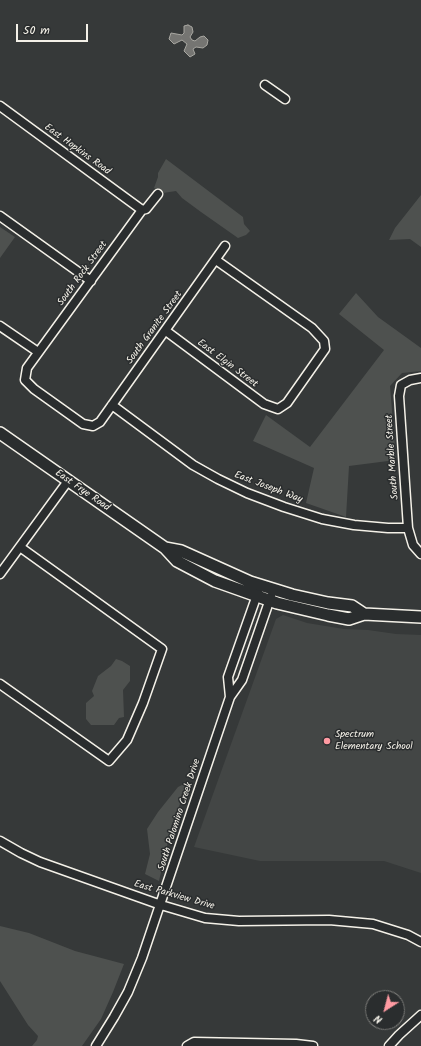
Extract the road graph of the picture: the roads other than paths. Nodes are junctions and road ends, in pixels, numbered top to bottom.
1 (265, 85) dead end
2 (285, 99) dead end
3 (0, 106) edge
4 (158, 194) dead end
5 (142, 210) junction
6 (0, 216) edge
7 (225, 246) dead end
8 (216, 260) junction
9 (90, 281) junction
10 (0, 326) edge
11 (166, 331) junction
12 (38, 352) junction
13 (421, 378) edge
14 (112, 405) junction
15 (100, 422) joint
16 (0, 433) edge
17 (68, 481) junction
18 (408, 528) junction
19 (20, 547) junction
20 (165, 548) junction
21 (421, 554) edge
22 (0, 574) edge
23 (266, 588) junction
24 (263, 599) junction
25 (364, 614) junction
26 (421, 617) edge
27 (0, 684) edge
28 (230, 698) junction
29 (0, 841) edge
30 (161, 905) junction
31 (421, 942) edge
32 (421, 1015) edge
33 (188, 1045) edge
34 (96, 1046) edge
35 (313, 1046) edge
36 (388, 1046) edge

1 - 2 street
3 - 5 street, East Hopkins Road
4 - 5 street, South Rock Street
5 - 9 street, South Rock Street
6 - 9 street
7 - 8 street, South Granite Street
8 - 11 street, South Granite Street
8 - 11 street, East Elgin Street
9 - 12 street, South Rock Street
10 - 12 street
11 - 14 street, South Granite Street
12 - 15 street, South Rock Street
13 - 18 street, South Marble Street
14 - 15 street, South Granite Street
14 - 18 street, East Joseph Way
16 - 17 street, East Frye Road
17 - 19 street
17 - 20 street, East Frye Road
18 - 21 street
19 - 22 street
19 - 27 street
20 - 23 street, East Frye Road
20 - 24 street, East Frye Road
23 - 24 street, South Palomino Creek Drive
23 - 24 street, South Palomino Creek Drive
23 - 25 street, East Frye Road
24 - 25 street, East Frye Road
24 - 28 street, South Palomino Creek Drive
24 - 28 street, South Palomino Creek Drive
25 - 26 street
28 - 30 street, South Palomino Creek Drive
29 - 30 street, East Parkview Drive
30 - 31 street, East Parkview Drive
30 - 34 street, South Palomino Creek Drive
32 - 36 street
33 - 35 street

